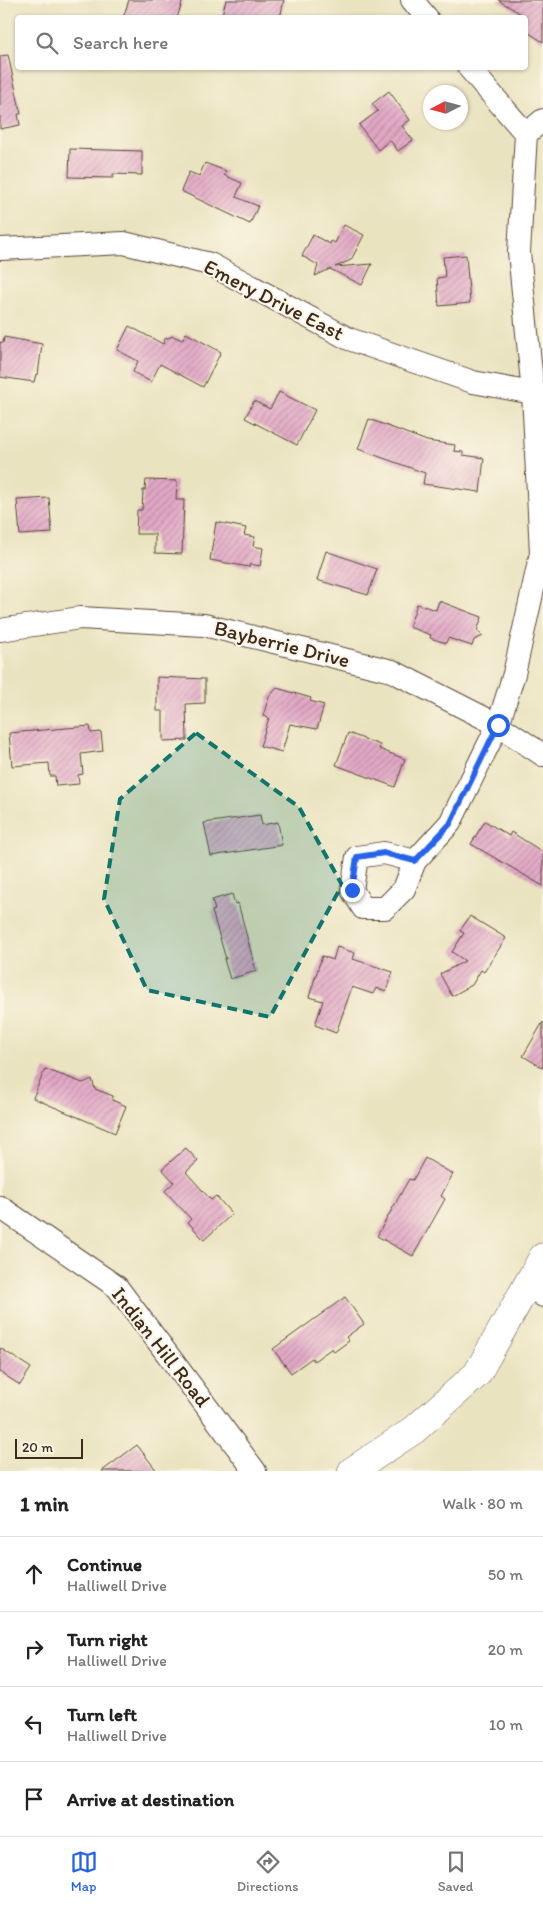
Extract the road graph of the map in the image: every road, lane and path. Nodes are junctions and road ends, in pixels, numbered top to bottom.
1 (412, 0) edge
2 (424, 15) edge
3 (471, 70) edge
4 (535, 127) edge
5 (0, 249) edge
6 (538, 393) edge
7 (0, 630) edge
8 (498, 725) junction
9 (543, 755) edge
10 (415, 861) dead end
11 (0, 1207) edge
12 (543, 1256) edge
13 (535, 1290) edge
14 (255, 1471) edge
15 (352, 1471) edge

1 - 2 street
3 - 4 street
4 - 6 street
5 - 6 street, Emery Drive East
6 - 8 street
7 - 8 street, Bayberrie Drive
8 - 9 street, Bayberrie Drive
8 - 10 street
11 - 14 street, Indian Hill Road
12 - 13 street
13 - 15 street

